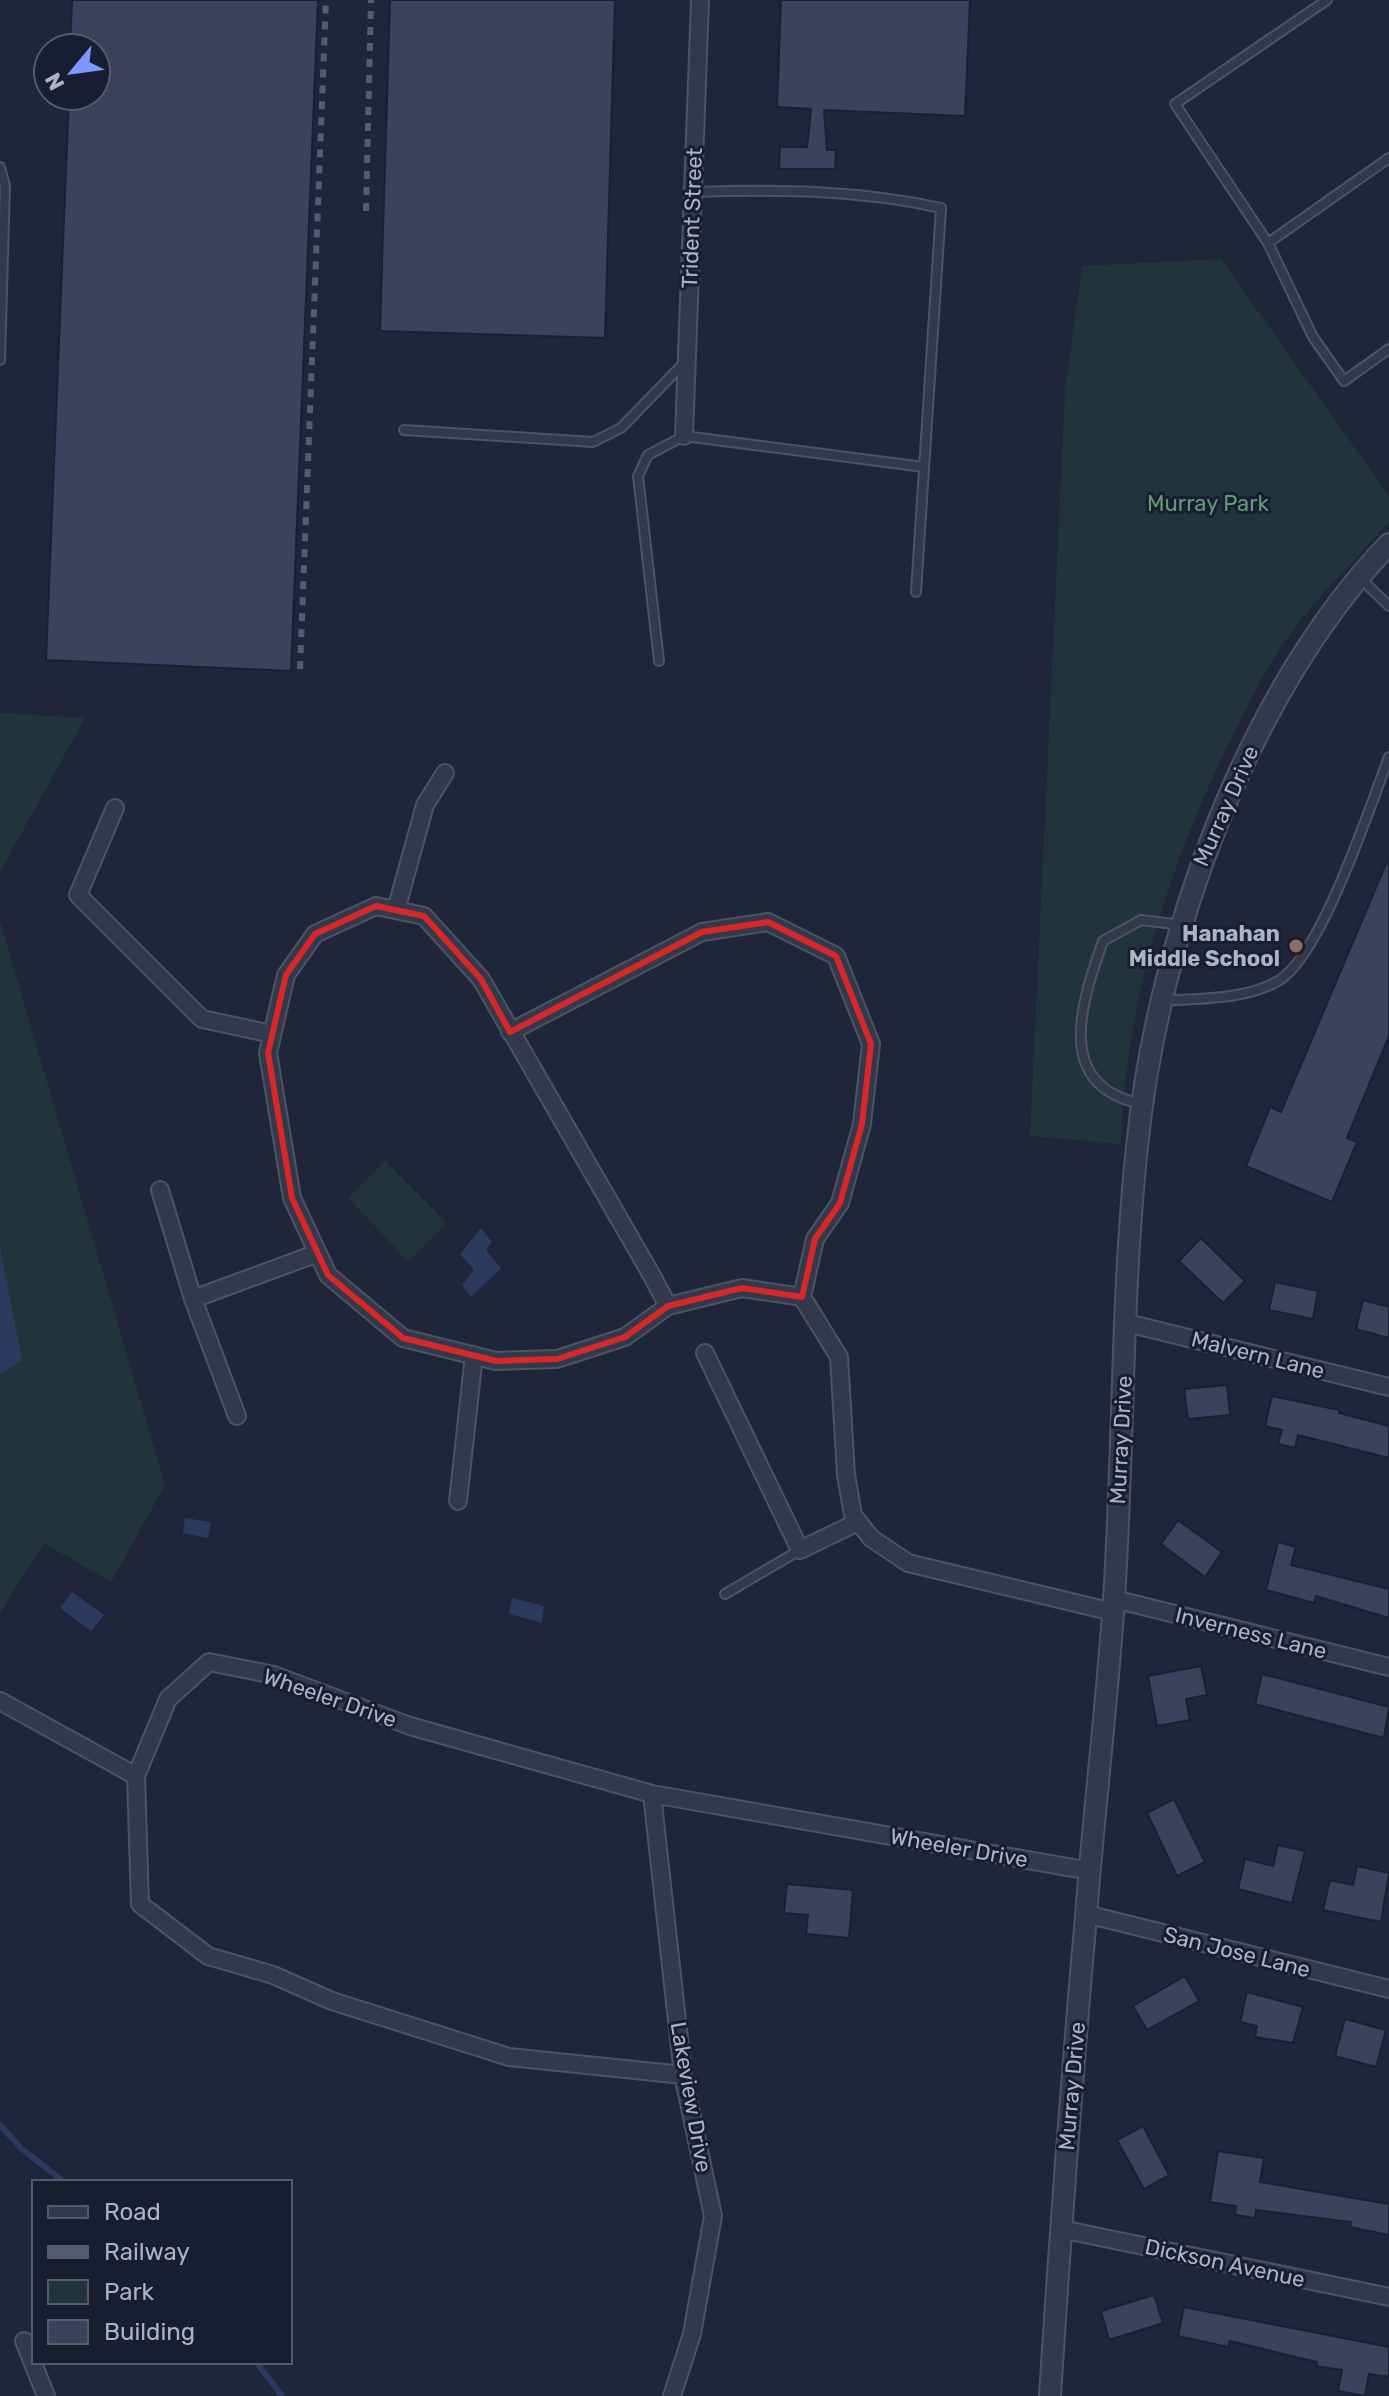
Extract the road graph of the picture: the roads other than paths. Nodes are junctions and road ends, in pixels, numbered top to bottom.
1 (700, 0) edge
2 (1327, 0) edge
3 (1389, 158) edge
4 (0, 167) edge
5 (693, 192) junction
6 (1268, 243) junction
7 (1389, 349) edge
8 (0, 360) edge
9 (686, 361) junction
10 (404, 430) dead end
11 (684, 436) junction
12 (924, 467) junction
13 (1389, 544) edge
14 (1359, 577) junction
15 (916, 592) dead end
16 (1389, 606) edge
17 (659, 661) dead end
18 (1389, 757) edge
19 (445, 773) dead end
20 (115, 808) dead end
21 (396, 910) junction
22 (1183, 925) junction
23 (1163, 1001) junction
24 (510, 1032) junction
25 (272, 1034) junction
26 (1142, 1104) junction
27 (160, 1190) dead end
28 (318, 1253) junction
29 (802, 1297) junction
30 (193, 1299) junction
31 (668, 1306) junction
32 (1127, 1323) junction
33 (705, 1353) dead end
34 (474, 1355) junction
35 (1389, 1387) edge
36 (237, 1416) dead end
37 (458, 1501) dead end
38 (858, 1522) junction
39 (800, 1550) junction
40 (725, 1594) dead end
41 (1113, 1606) junction
42 (1389, 1667) edge
43 (0, 1701) edge
44 (136, 1776) junction
45 (652, 1794) junction
46 (1090, 1871) junction
47 (1086, 1914) junction
48 (1389, 1989) edge
49 (683, 2075) junction
50 (1061, 2229) junction
51 (1389, 2297) edge
52 (24, 2341) dead end
53 (32, 2361) edge
54 (33, 2364) edge
55 (46, 2396) edge
56 (672, 2396) edge
57 (1050, 2396) edge

1 - 5 street, Trident Street
2 - 6 lane
3 - 6 lane
4 - 8 lane
5 - 9 street, Trident Street
5 - 12 lane
6 - 7 lane
9 - 10 lane
9 - 11 street, Trident Street
11 - 12 lane
11 - 17 lane
12 - 15 lane
13 - 14 street, Murray Drive
14 - 16 lane
14 - 22 street, Murray Drive
18 - 23 lane
19 - 21 street
20 - 25 street
21 - 24 street
21 - 25 street
22 - 23 street, Murray Drive
22 - 26 lane
23 - 26 street, Murray Drive
24 - 29 street
24 - 31 street
25 - 28 street
26 - 32 street, Murray Drive
27 - 30 street
28 - 30 street
28 - 34 street
29 - 31 street
29 - 38 street
30 - 36 street
31 - 34 street
32 - 35 street, Malvern Lane
32 - 41 street, Murray Drive
33 - 39 street
34 - 37 street
38 - 39 street
38 - 41 street, Inverness Lane
39 - 40 lane
41 - 42 street, Inverness Lane
41 - 46 street, Murray Drive
43 - 44 street
44 - 45 street, Wheeler Drive
44 - 49 street, Wheeler Drive
45 - 46 street, Wheeler Drive
45 - 49 street, Lakeview Drive
46 - 47 street, Murray Drive
47 - 48 street, San Jose Lane
47 - 50 street, Murray Drive
49 - 56 street, Lakeview Drive
50 - 51 street, Dickson Avenue
50 - 57 street, Murray Drive
52 - 53 street
54 - 55 street

